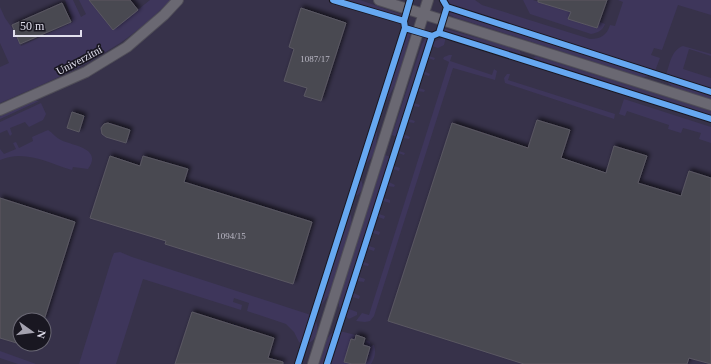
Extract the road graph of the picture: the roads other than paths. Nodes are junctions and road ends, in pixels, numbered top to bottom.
1 (178, 0) edge
2 (379, 0) edge
3 (428, 0) edge
4 (424, 14) junction
5 (711, 105) edge
6 (0, 110) edge
7 (313, 364) edge

1 - 6 street, Univerzitní
2 - 4 street
3 - 4 street
4 - 5 street
4 - 7 street

